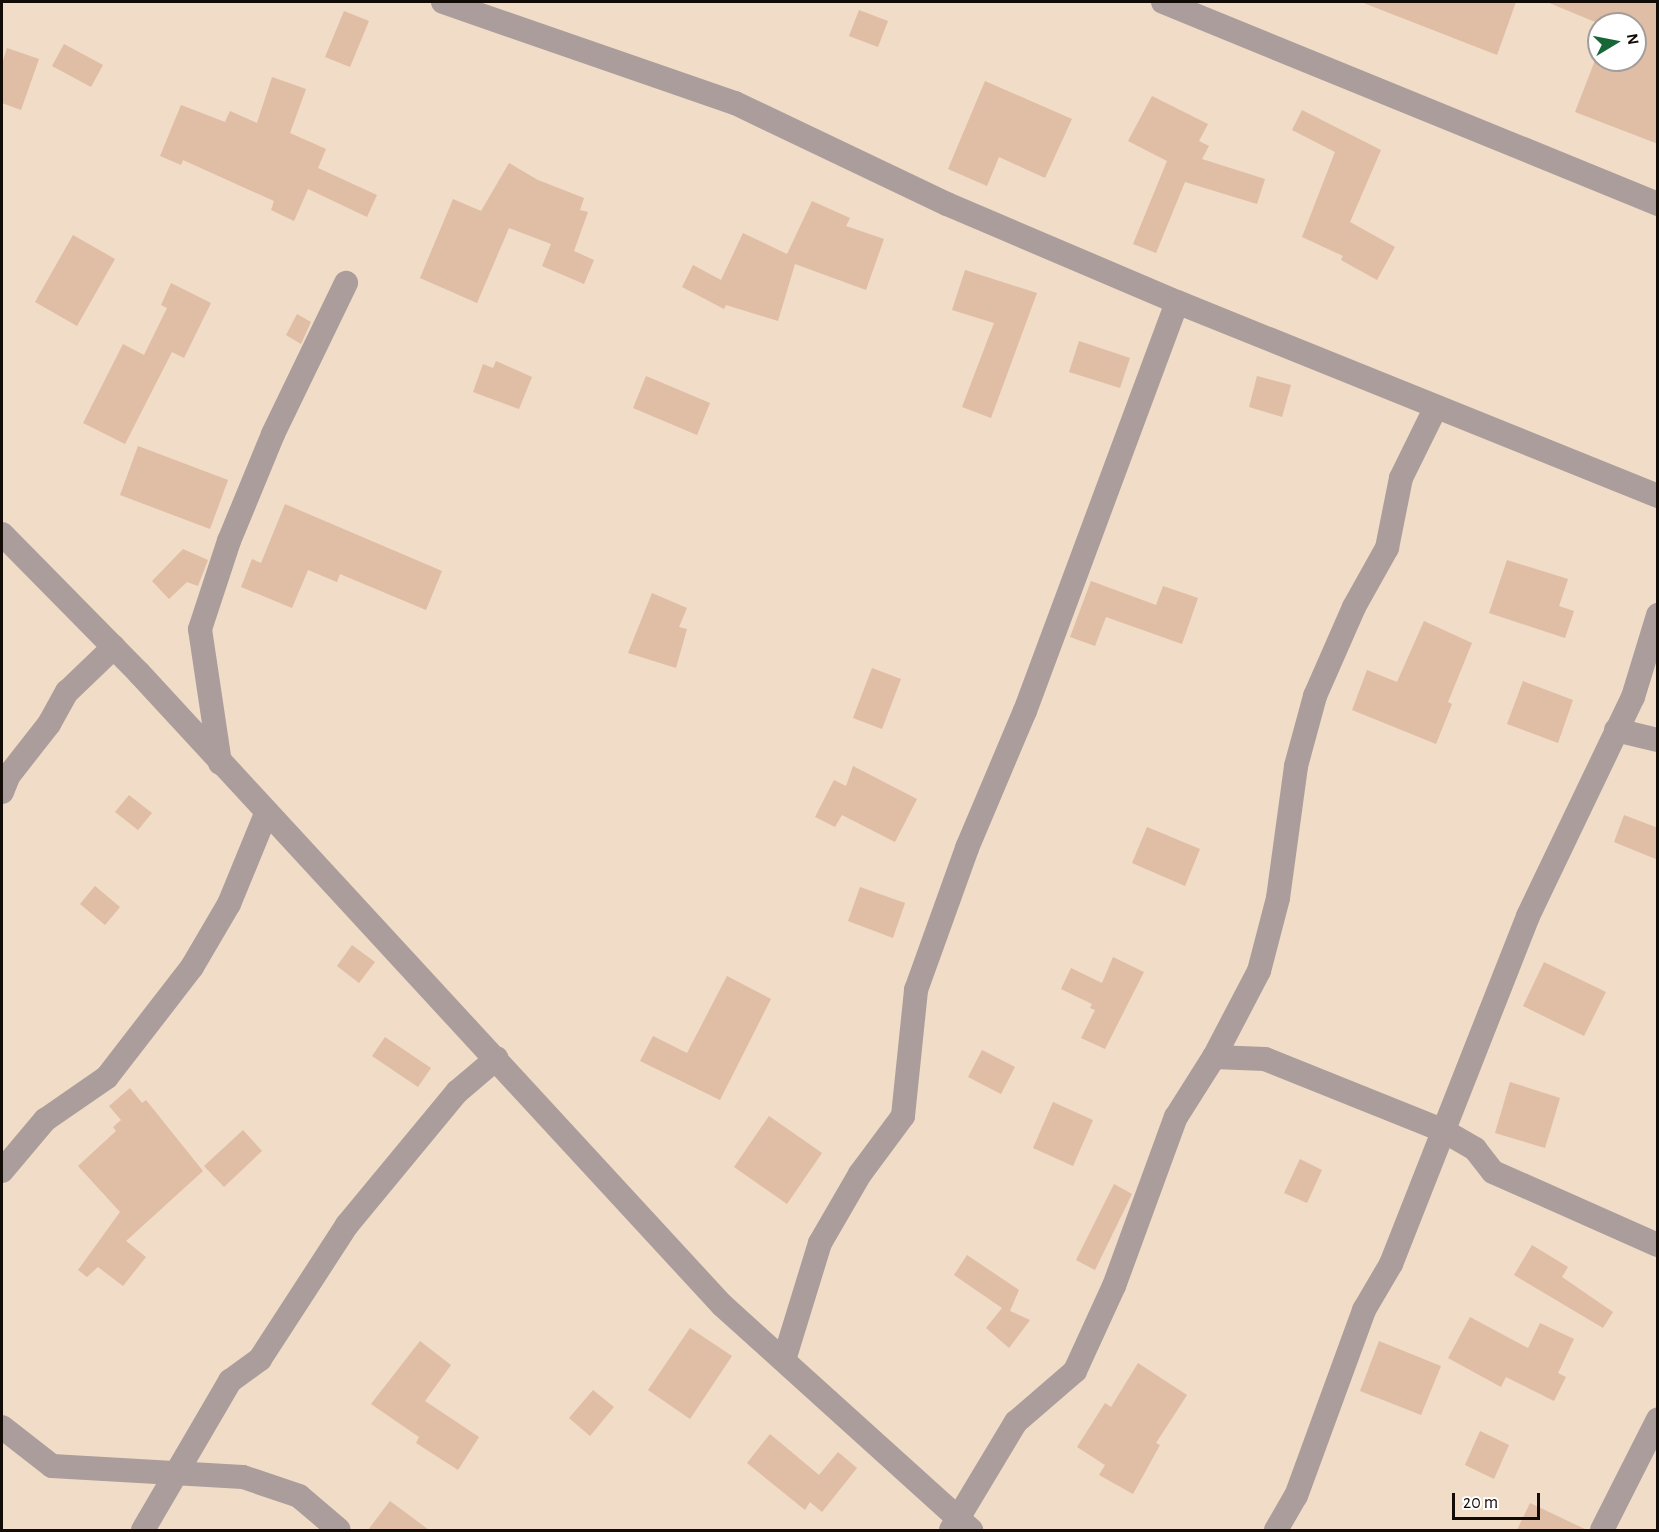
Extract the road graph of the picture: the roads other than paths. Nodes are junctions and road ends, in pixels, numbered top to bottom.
1 (443, 2) edge
2 (1163, 2) edge
3 (1658, 204) edge
4 (346, 283) dead end
5 (1177, 302) junction
6 (1436, 407) junction
7 (1658, 496) edge
8 (2, 534) edge
9 (1658, 615) edge
10 (114, 647) junction
11 (1616, 730) junction
12 (1658, 740) edge
13 (220, 764) junction
14 (2, 792) edge
15 (266, 814) junction
16 (1214, 1057) junction
17 (497, 1058) junction
18 (1444, 1131) junction
19 (2, 1171) edge
20 (1658, 1245) edge
21 (784, 1360) junction
22 (1658, 1419) edge
23 (2, 1427) edge
24 (174, 1473) junction
25 (960, 1527) edge
26 (143, 1530) edge
27 (339, 1530) edge
28 (1276, 1530) edge
29 (1602, 1530) edge

1 - 5 street
2 - 3 street
4 - 13 street
5 - 6 street
5 - 21 street
6 - 7 street
6 - 16 street
8 - 10 street
9 - 11 street
10 - 13 street
10 - 14 street
11 - 12 street
11 - 18 street
13 - 15 street
15 - 17 street
15 - 19 street
16 - 18 street
16 - 25 street
17 - 21 street
17 - 24 street
18 - 20 street
18 - 28 street
21 - 25 street
22 - 29 street
23 - 24 street
24 - 26 street
24 - 27 street

